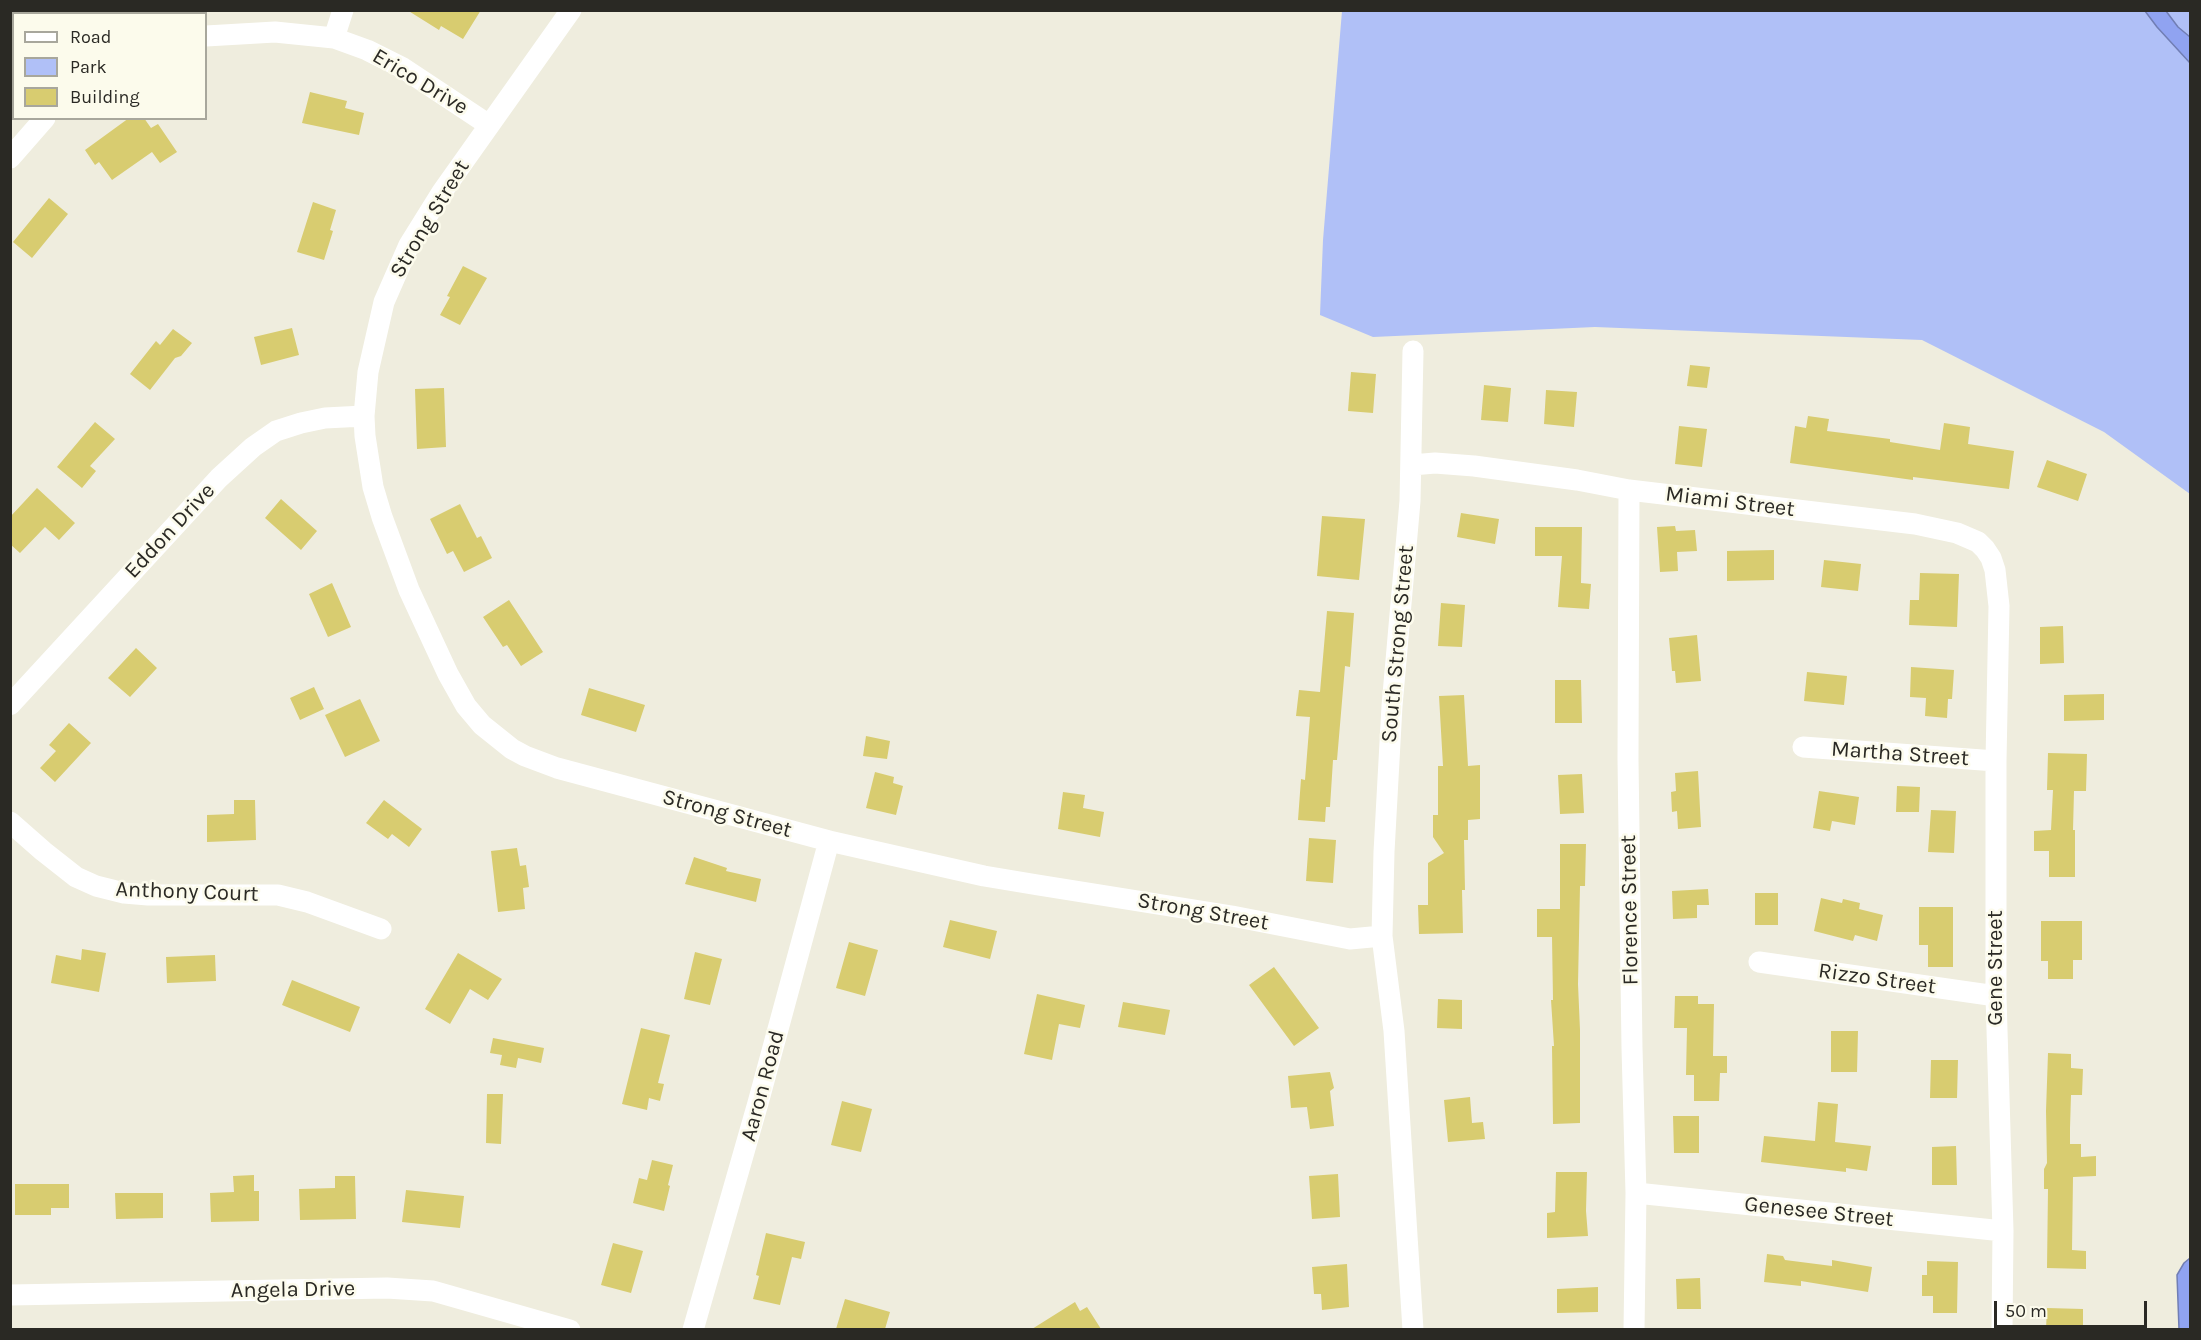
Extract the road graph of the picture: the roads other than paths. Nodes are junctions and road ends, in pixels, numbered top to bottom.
1 (343, 10) edge
2 (572, 10) edge
3 (207, 36) edge
4 (334, 38) junction
5 (43, 120) edge
6 (489, 125) junction
7 (10, 158) edge
8 (1413, 351) dead end
9 (364, 416) junction
10 (1412, 465) junction
11 (1629, 490) junction
12 (1999, 606) joint
13 (10, 705) edge
14 (1803, 747) dead end
15 (1996, 761) junction
16 (10, 822) edge
17 (830, 841) junction
18 (381, 929) dead end
19 (1382, 936) junction
20 (1759, 962) dead end
21 (1996, 996) junction
22 (1636, 1193) junction
23 (2003, 1231) junction
24 (10, 1295) edge
25 (570, 1329) edge
26 (693, 1329) edge
27 (1413, 1329) edge
28 (1635, 1329) edge
29 (2002, 1329) edge

1 - 4 street
2 - 6 street, Strong Street
3 - 4 street, Erico Drive
4 - 6 street, Erico Drive
5 - 7 street
6 - 9 street, Strong Street
8 - 10 street, South Strong Street
9 - 13 street, Eddon Drive
9 - 17 street, Strong Street
10 - 11 street, Miami Street
10 - 19 street, South Strong Street
11 - 12 street, Miami Street
11 - 22 street, Florence Street
12 - 15 street, Gene Street
14 - 15 street, Martha Street
15 - 21 street, Gene Street
16 - 18 street, Anthony Court
17 - 19 street, Strong Street
17 - 26 street, Aaron Road
19 - 27 street
20 - 21 street, Rizzo Street
21 - 23 street, Gene Street
22 - 23 street, Genesee Street
22 - 28 street, Florence Street
23 - 29 street, Gene Street
24 - 25 street, Angela Drive

